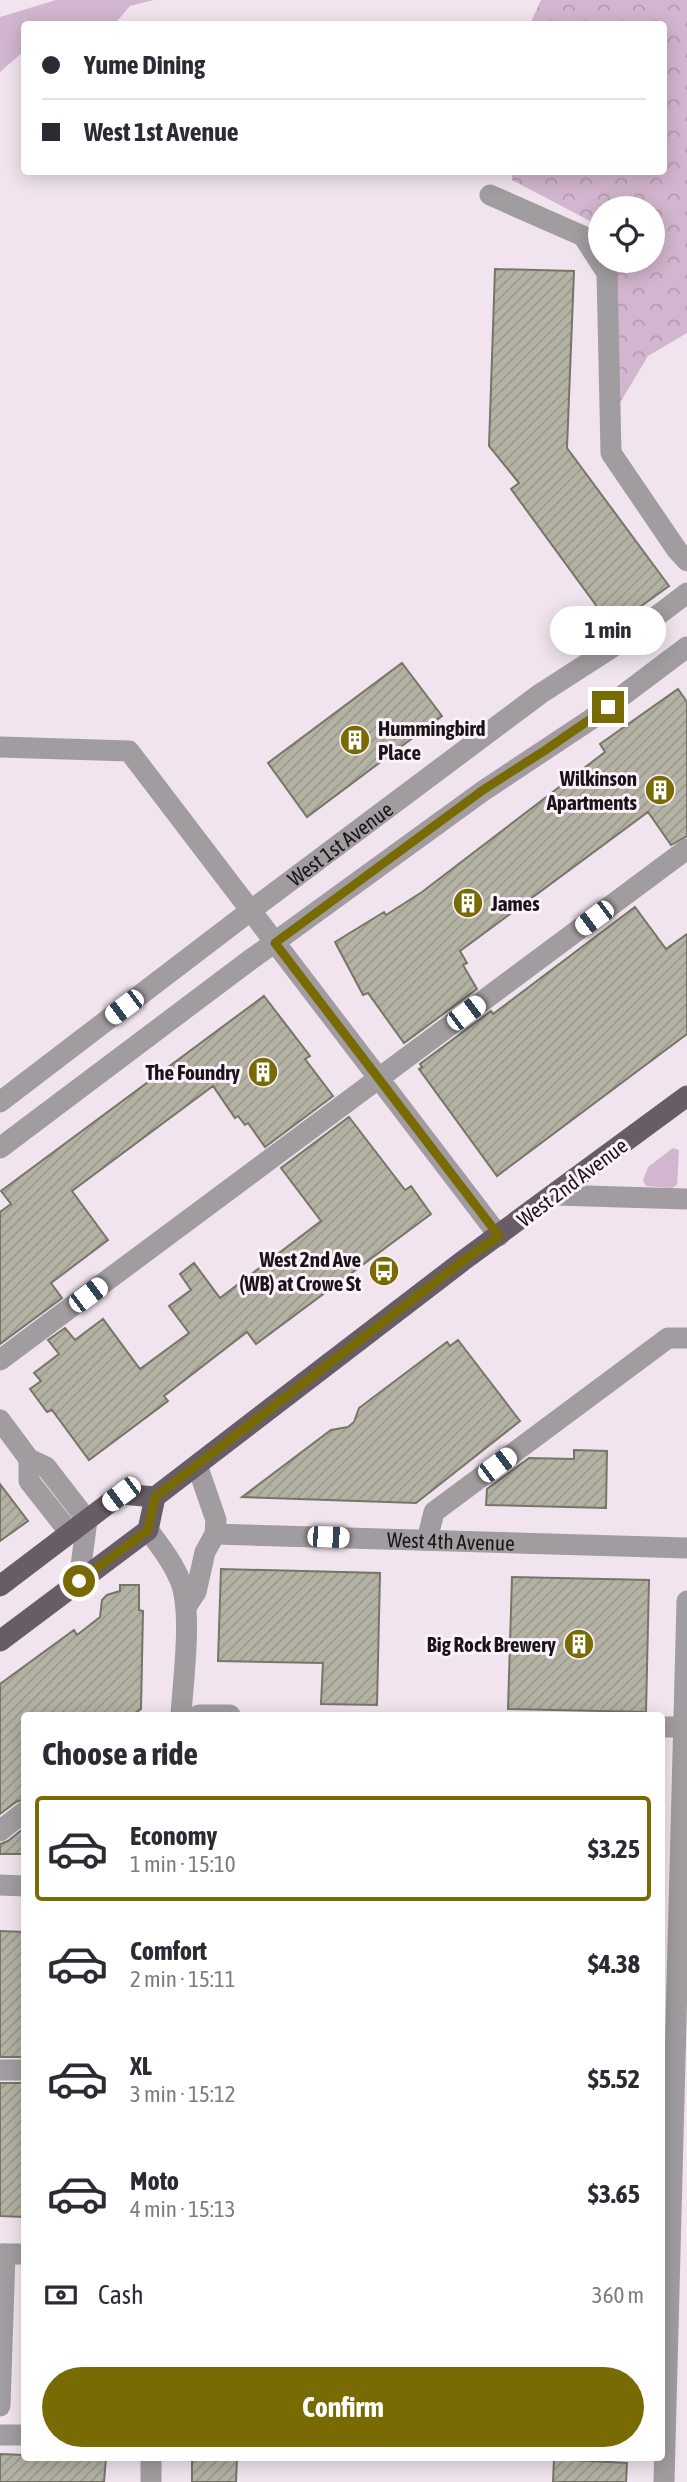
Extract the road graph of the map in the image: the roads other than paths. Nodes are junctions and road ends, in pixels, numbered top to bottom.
1 (490, 195) dead end
2 (687, 561) edge
3 (684, 601) edge
4 (687, 647) edge
5 (0, 747) edge
6 (687, 849) edge
7 (250, 911) junction
8 (275, 943) junction
9 (378, 1079) junction
10 (687, 1097) edge
11 (0, 1102) edge
12 (0, 1148) edge
13 (554, 1195) junction
14 (687, 1199) edge
15 (499, 1236) junction
16 (687, 1338) edge
17 (0, 1360) edge
18 (0, 1420) edge
19 (29, 1459) junction
20 (197, 1465) junction
21 (155, 1497) junction
22 (87, 1520) junction
23 (148, 1530) junction
24 (69, 1533) junction
25 (215, 1534) junction
26 (427, 1540) junction
27 (687, 1548) edge
28 (79, 1581) junction
29 (0, 1586) edge
30 (687, 1601) edge
31 (186, 1607) junction
32 (0, 1641) edge
33 (181, 1712) edge
34 (665, 1727) edge
35 (685, 1727) edge
36 (21, 1814) edge
37 (0, 1831) edge
38 (0, 1885) edge
39 (21, 1886) edge
40 (676, 1907) edge
41 (0, 2070) edge
42 (21, 2070) edge
43 (674, 2092) edge
44 (10, 2254) edge
45 (673, 2270) edge
46 (0, 2406) edge
47 (665, 2415) edge
48 (0, 2435) edge
49 (21, 2435) edge
50 (665, 2451) edge
51 (687, 2452) edge
52 (152, 2461) edge
53 (663, 2461) edge
54 (151, 2482) edge
55 (664, 2482) edge

1 - 2 street
3 - 7 street, West 1st Avenue
4 - 8 street, West 1st Avenue
5 - 7 street
6 - 9 street
7 - 8 street
7 - 11 street, West 1st Avenue
8 - 9 street
8 - 12 street, West 1st Avenue
9 - 15 street
9 - 17 street
10 - 13 main road, West 2nd Avenue
13 - 14 street
13 - 15 main road, West 2nd Avenue
15 - 20 main road, West 2nd Avenue
16 - 26 street
18 - 19 street
19 - 22 street
19 - 24 street
20 - 21 main road, West 2nd Avenue
20 - 25 street
21 - 22 main road
21 - 23 main road
22 - 24 main road
22 - 28 street
23 - 28 main road
23 - 31 street
24 - 29 main road
25 - 26 street, West 4th Avenue
25 - 31 street
26 - 27 street, West 4th Avenue
28 - 32 main road
30 - 35 street
31 - 33 street
34 - 35 street
35 - 40 street
36 - 37 street
38 - 39 street
40 - 43 street
41 - 42 street
43 - 45 street
44 - 46 street
45 - 47 street
48 - 49 street
50 - 51 street
52 - 54 street
53 - 55 street

